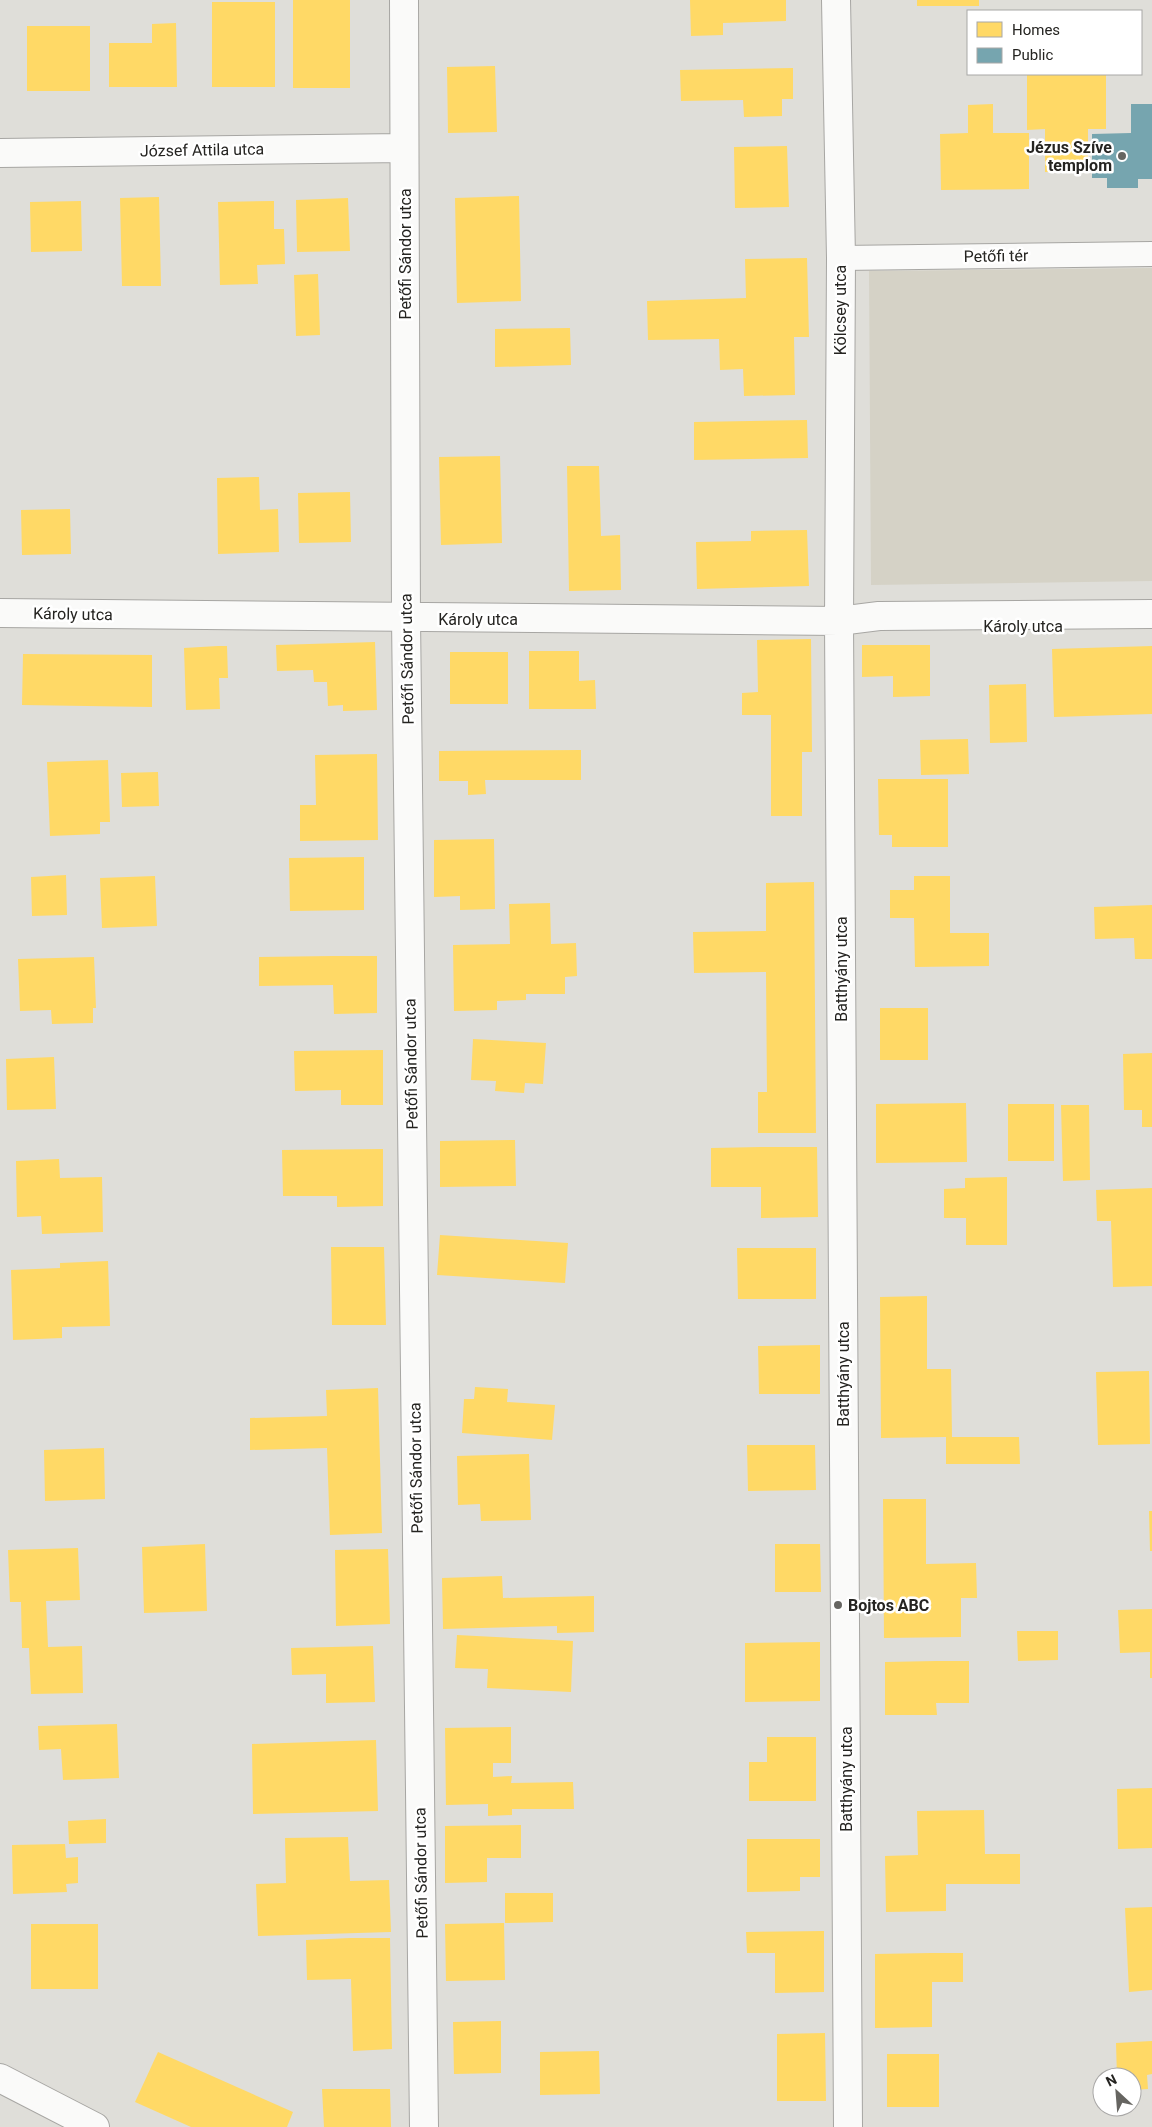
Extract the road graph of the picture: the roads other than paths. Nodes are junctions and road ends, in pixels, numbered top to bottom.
1 (404, 0) edge
2 (836, 0) edge
3 (404, 148) junction
4 (0, 153) edge
5 (1152, 254) edge
6 (841, 258) junction
7 (0, 613) edge
8 (1152, 614) edge
9 (895, 616) junction
10 (406, 618) junction
11 (839, 621) junction
12 (1152, 625) edge
13 (0, 2078) edge
14 (95, 2127) edge
15 (424, 2127) edge
16 (848, 2127) edge

1 - 3 street, Petőfi Sándor utca
2 - 6 street, Kölcsey utca
3 - 4 street, József Attila utca
3 - 10 street, Petőfi Sándor utca
5 - 6 street, Petőfi tér
6 - 11 street, Kölcsey utca
7 - 10 street, Károly utca
8 - 9 street, Károly utca
9 - 11 street, Károly utca
9 - 12 street, Károly utca
10 - 11 street, Károly utca
10 - 15 street, Petőfi Sándor utca
11 - 16 street, Batthyány utca
13 - 14 street

